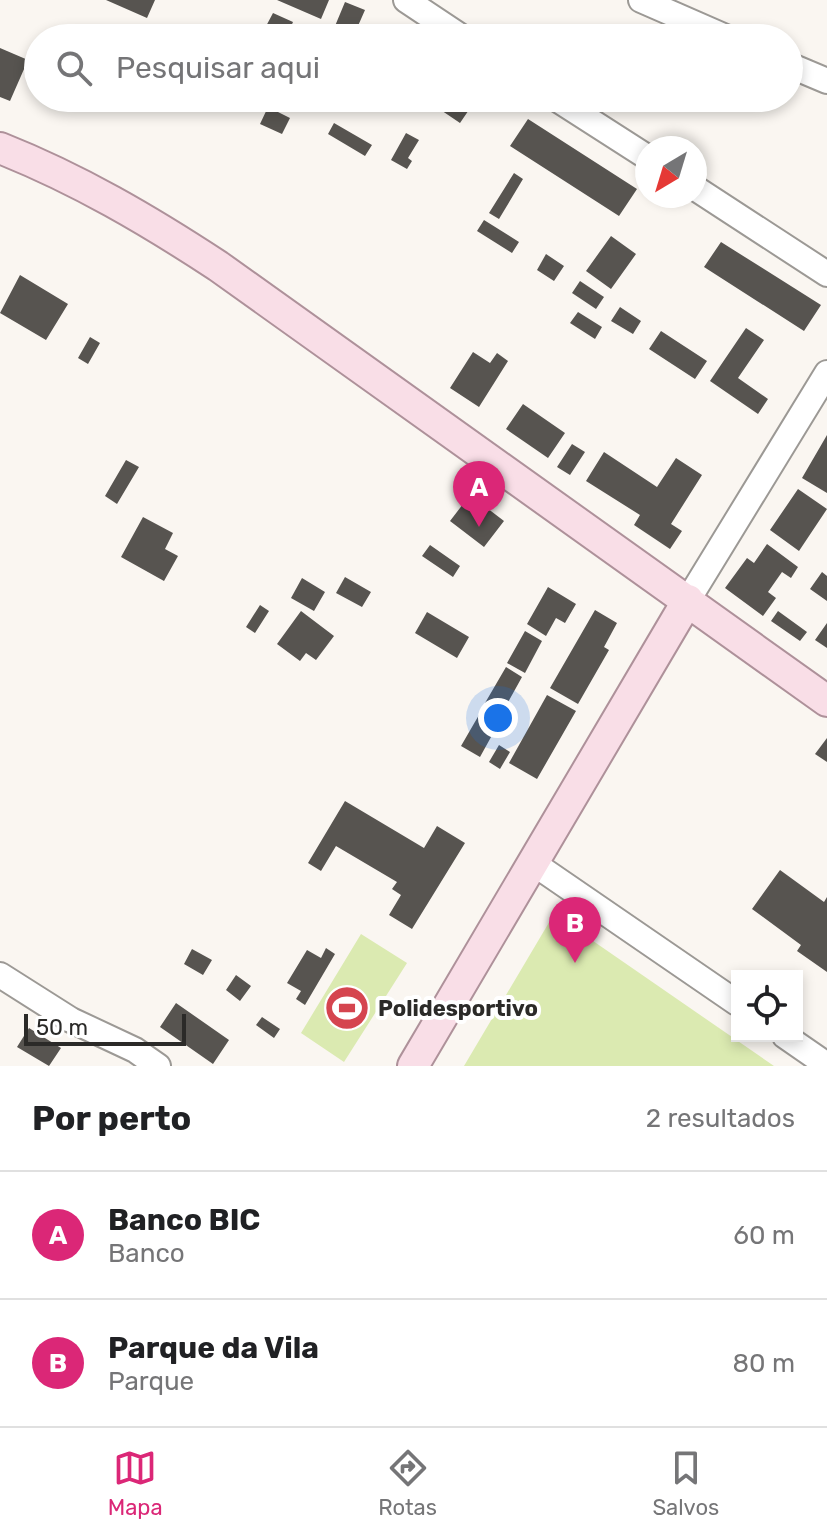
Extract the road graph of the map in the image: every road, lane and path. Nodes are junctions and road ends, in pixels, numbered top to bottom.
1 (641, 0) edge
2 (416, 4) edge
3 (444, 24) edge
4 (696, 24) edge
5 (803, 71) edge
6 (827, 81) edge
7 (577, 112) edge
8 (0, 148) edge
9 (635, 149) edge
10 (707, 196) edge
11 (827, 274) edge
12 (827, 373) edge
13 (688, 600) junction
14 (827, 701) edge
15 (533, 863) junction
16 (0, 975) edge
17 (731, 999) edge
18 (794, 1042) edge
19 (827, 1065) edge
20 (158, 1066) edge
21 (413, 1066) edge

1 - 4 street
2 - 3 street
5 - 6 street
7 - 9 street
8 - 13 main road
10 - 11 street
12 - 13 street
13 - 14 main road
13 - 15 main road
15 - 17 street
15 - 21 main road
16 - 20 street
18 - 19 street

